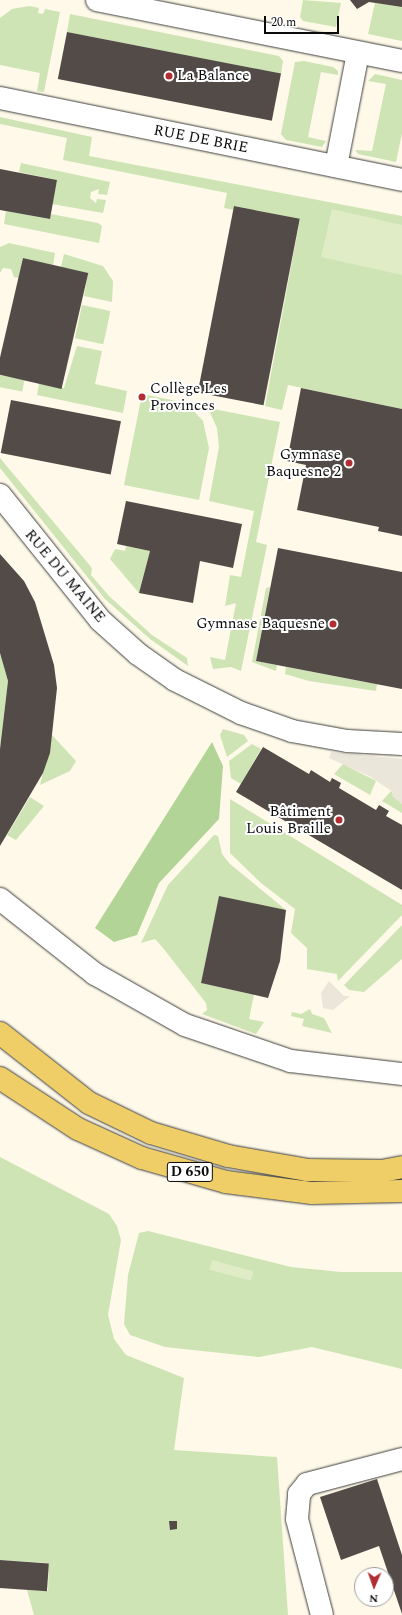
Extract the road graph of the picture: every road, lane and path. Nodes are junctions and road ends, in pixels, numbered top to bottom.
1 (97, 0) edge
2 (358, 53) junction
3 (402, 61) edge
4 (0, 98) edge
5 (336, 166) junction
6 (402, 180) edge
7 (0, 495) edge
8 (402, 744) edge
9 (0, 899) edge
10 (0, 1034) edge
11 (402, 1074) edge
12 (0, 1078) edge
13 (402, 1167) edge
14 (402, 1191) edge
15 (402, 1459) edge
16 (322, 1615) edge

1 - 2 street
2 - 3 street
2 - 5 street
4 - 5 street, RUE DE BRIE
5 - 6 street, RUE DE BRIE
7 - 8 street, RUE DU MAINE
9 - 11 street
10 - 13 main road, D 650
12 - 14 main road, D 650
15 - 16 street

